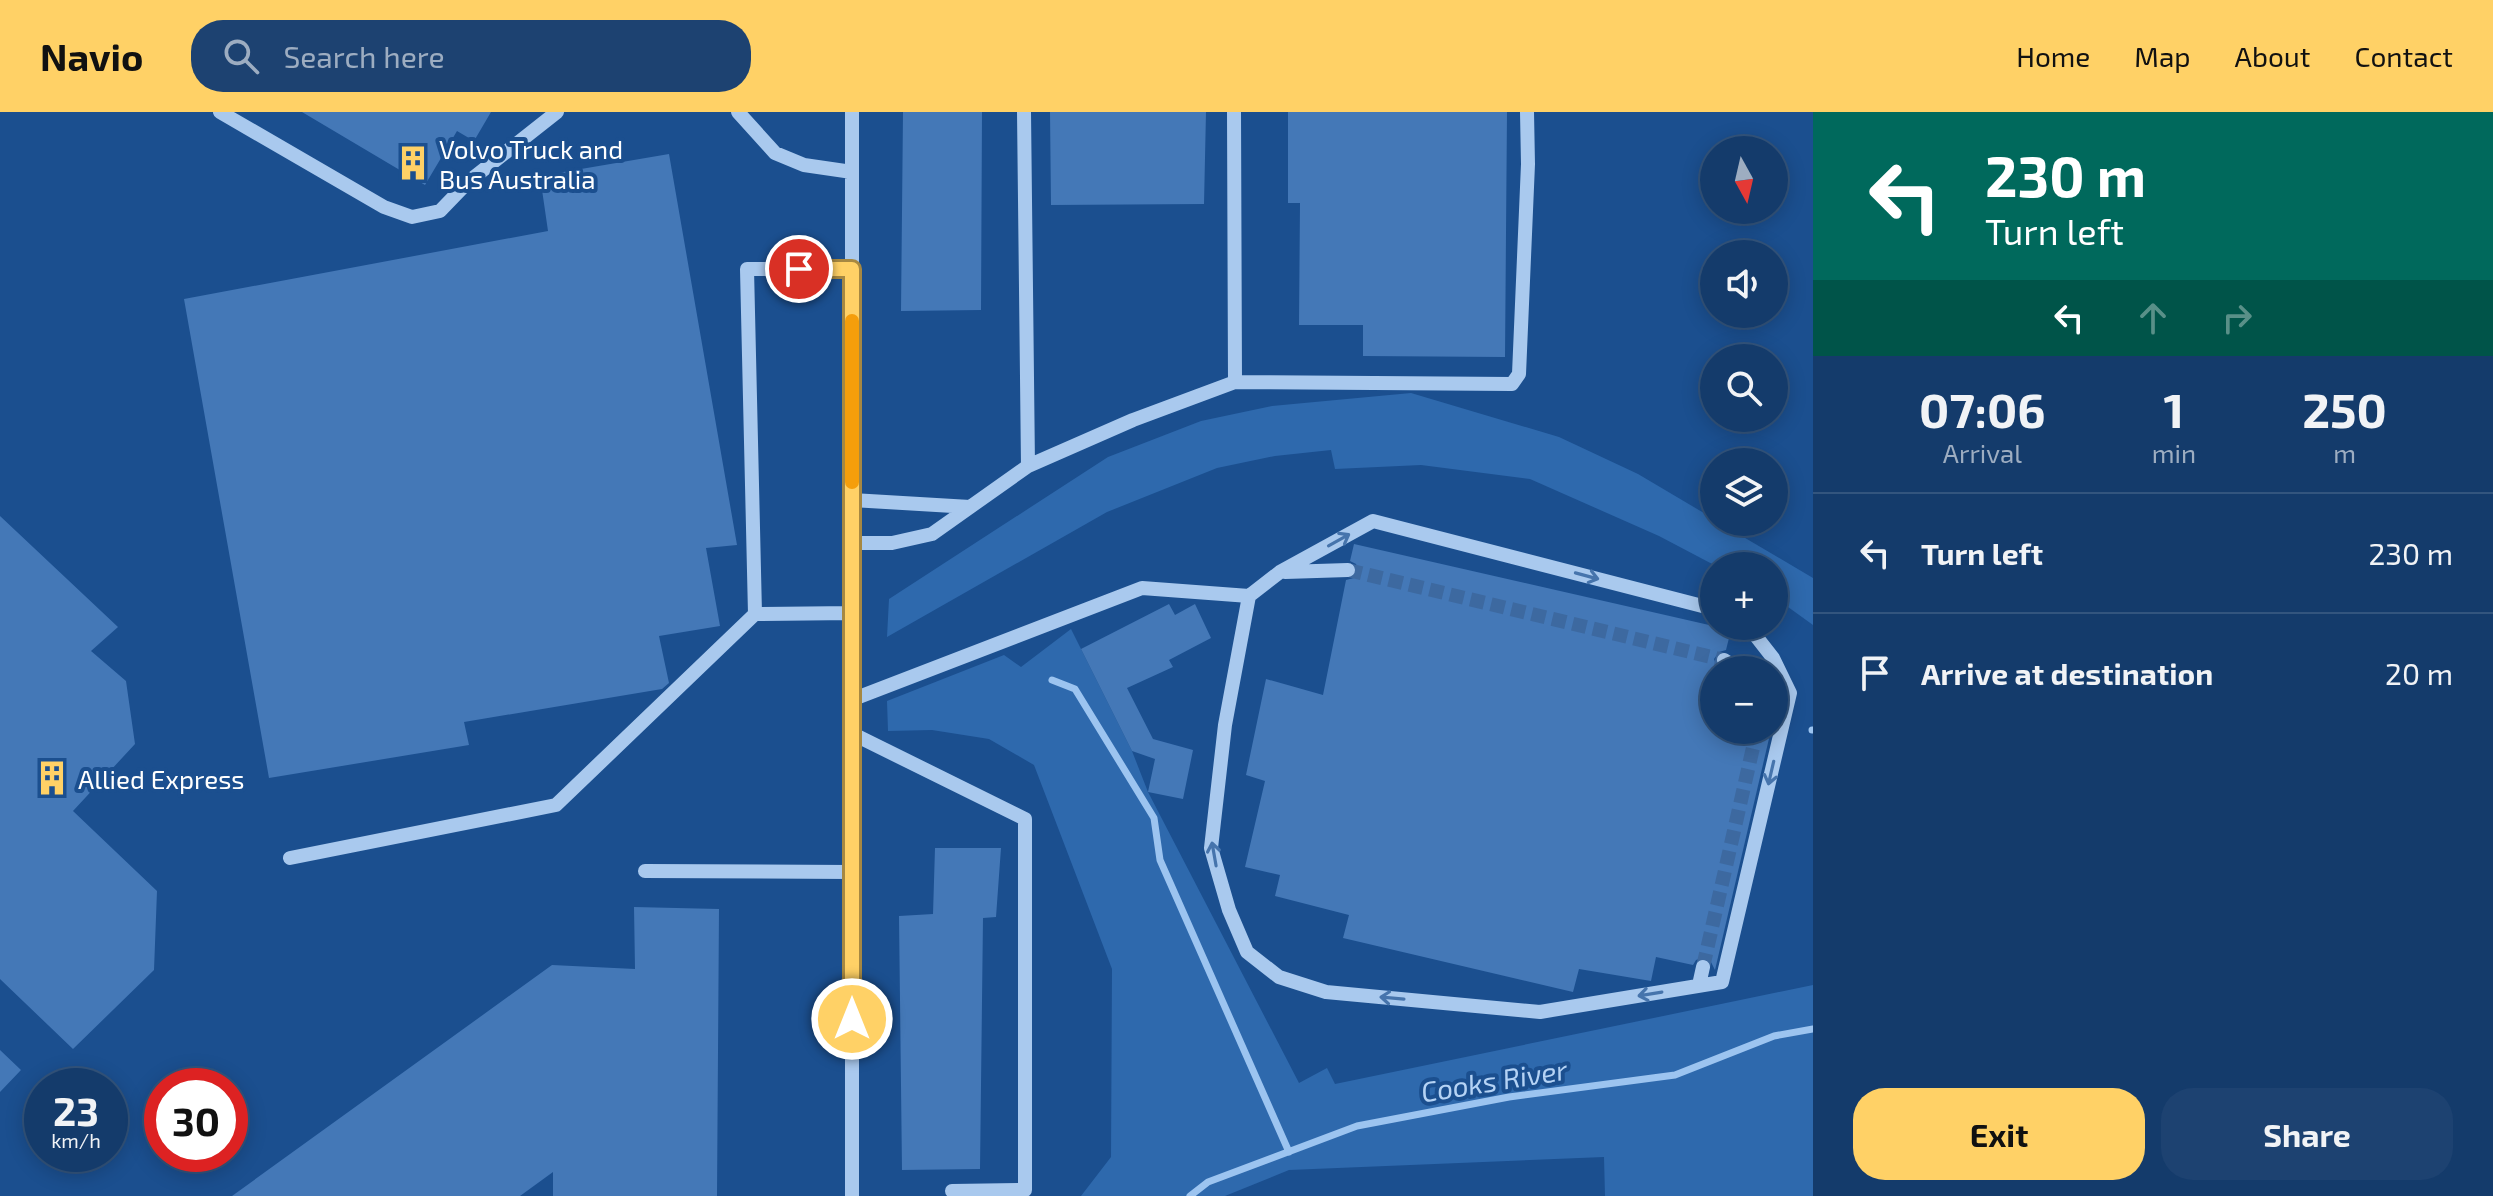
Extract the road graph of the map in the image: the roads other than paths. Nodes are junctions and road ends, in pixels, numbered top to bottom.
1 (220, 112) edge
2 (557, 112) edge
3 (738, 112) edge
4 (852, 112) edge
5 (1024, 112) edge
6 (1234, 112) edge
7 (1527, 112) edge
8 (852, 172) junction
9 (852, 269) junction
10 (1235, 382) junction
11 (1028, 466) junction
12 (852, 500) junction
13 (970, 507) junction
14 (852, 543) junction
15 (1348, 570) tunnel mouth
16 (1280, 572) junction
17 (1249, 596) junction
18 (1700, 605) edge
19 (852, 613) junction
20 (755, 614) junction
21 (1759, 640) edge
22 (1790, 693) joint
23 (851, 700) junction
24 (851, 733) junction
25 (290, 858) dead end
26 (645, 871) dead end
27 (851, 872) junction
28 (1703, 967) tunnel mouth
29 (1699, 985) junction
30 (952, 1191) dead end
31 (852, 1196) edge

1 - 2 street
3 - 8 street
4 - 8 street
5 - 11 street
6 - 10 street
7 - 10 street
8 - 9 street
9 - 12 street
9 - 20 street
10 - 11 street
11 - 13 street
12 - 13 street
12 - 14 street
13 - 14 street
14 - 19 street
15 - 16 street
16 - 17 street
16 -> 18 street
17 - 23 street
29 -> 17 street
19 - 20 street
19 - 23 street
20 - 25 street
21 - 22 street
22 -> 29 street
23 - 24 street
24 - 27 street
24 - 30 street
26 - 27 street
27 - 31 street
28 - 29 street

